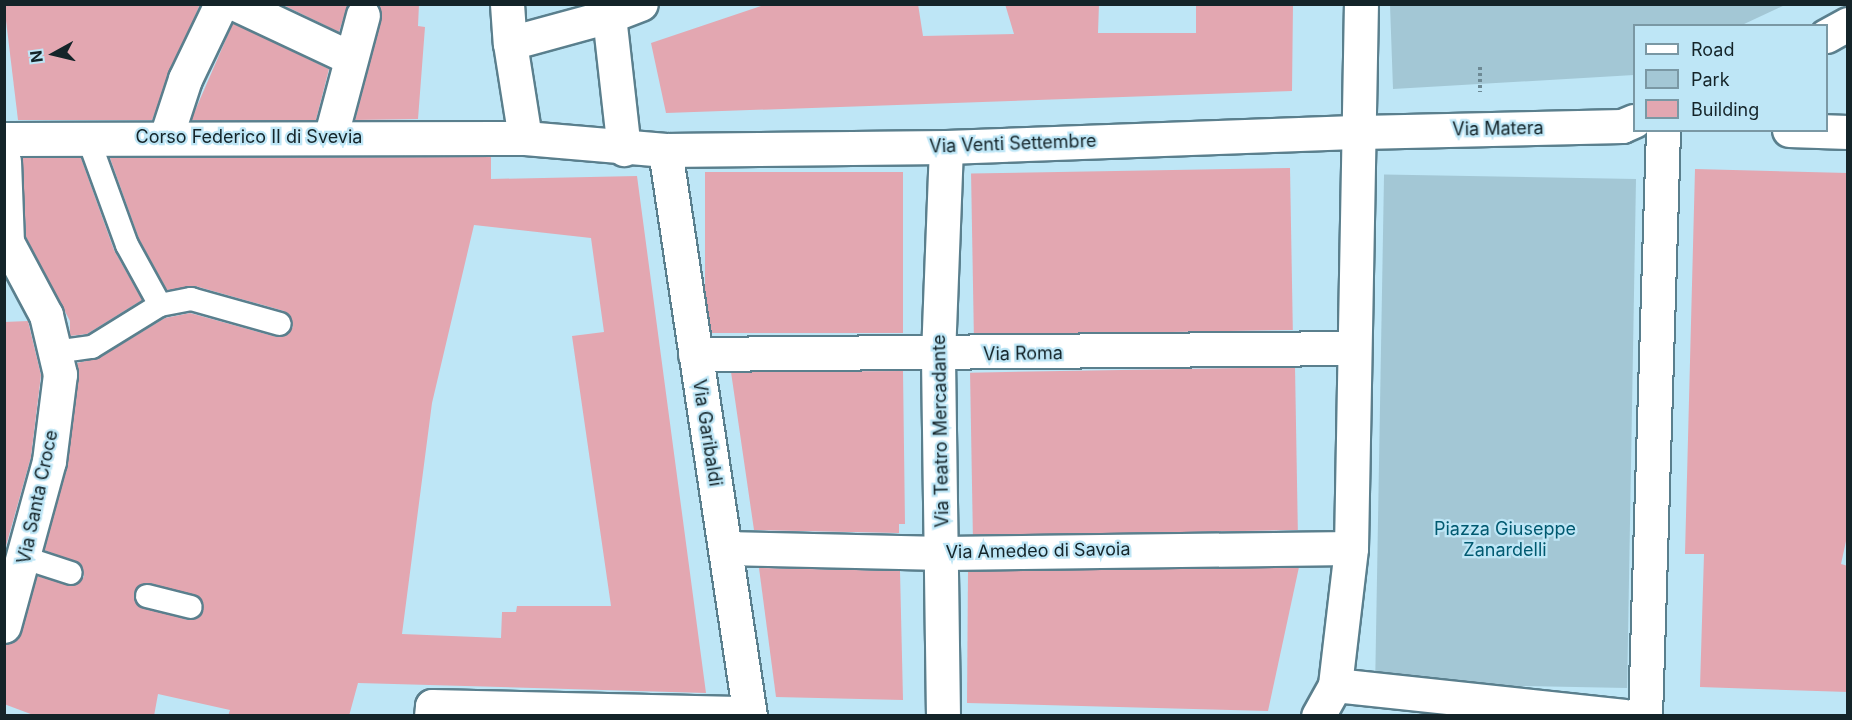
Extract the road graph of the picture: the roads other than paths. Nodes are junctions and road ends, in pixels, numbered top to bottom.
1 (221, 4) edge
2 (236, 4) edge
3 (642, 4) edge
4 (1361, 4) edge
5 (507, 6) edge
6 (363, 15) dead end
7 (609, 15) junction
8 (1848, 24) edge
9 (1828, 35) edge
10 (510, 43) junction
11 (351, 58) junction
12 (1630, 125) edge
13 (1828, 131) edge
14 (1361, 132) junction
15 (1663, 132) edge
16 (1848, 132) edge
17 (331, 135) junction
18 (166, 137) junction
19 (88, 138) junction
20 (525, 138) junction
21 (4, 139) edge
22 (946, 147) junction
23 (624, 149) junction
24 (665, 150) junction
25 (4, 161) edge
26 (6, 246) edge
27 (160, 305) junction
28 (280, 324) dead end
29 (1350, 348) junction
30 (55, 352) junction
31 (695, 354) junction
32 (938, 355) junction
33 (725, 548) junction
34 (1351, 548) junction
35 (943, 553) junction
36 (24, 558) junction
37 (71, 573) dead end
38 (147, 596) dead end
39 (191, 607) dead end
40 (4, 626) edge
41 (1335, 685) junction
42 (749, 714) edge
43 (431, 716) edge
44 (944, 716) edge
45 (1318, 716) edge
46 (1624, 716) edge
47 (1645, 716) edge

1 - 18 street
2 - 11 street
3 - 7 street
4 - 14 street
5 - 10 street
6 - 11 street
7 - 10 street
7 - 23 street
8 - 9 street
10 - 20 street
11 - 17 street
12 - 14 street, Via Matera
13 - 16 street
14 - 22 street, Via Venti Settembre
14 - 29 street
15 - 47 street
17 - 18 street, Corso Federico II di Svevia
17 - 20 street, Corso Federico II di Svevia
18 - 19 street, Corso Federico II di Svevia
19 - 21 street, Corso Federico II di Svevia
19 - 27 lane
20 - 23 street, Corso Federico II di Svevia
22 - 24 street, Via Venti Settembre
22 - 32 street, Via Teatro Mercadante
23 - 24 street, Via Venti Settembre
24 - 31 street, Via Garibaldi
25 - 26 street, Via Santa Croce
26 - 30 street, Via Santa Croce
27 - 28 lane
27 - 30 lane
29 - 32 street, Via Roma
29 - 34 street
30 - 36 street, Via Santa Croce
31 - 32 street, Via Roma
31 - 33 street, Via Garibaldi
32 - 35 street, Via Teatro Mercadante
33 - 35 street, Via Amedeo di Savoia
33 - 42 street, Via Garibaldi
34 - 35 street, Via Amedeo di Savoia
34 - 41 street
35 - 44 street, Via Teatro Mercadante
36 - 37 lane
36 - 40 street, Via Santa Croce
38 - 39 lane
41 - 45 street
41 - 46 street
42 - 43 street

